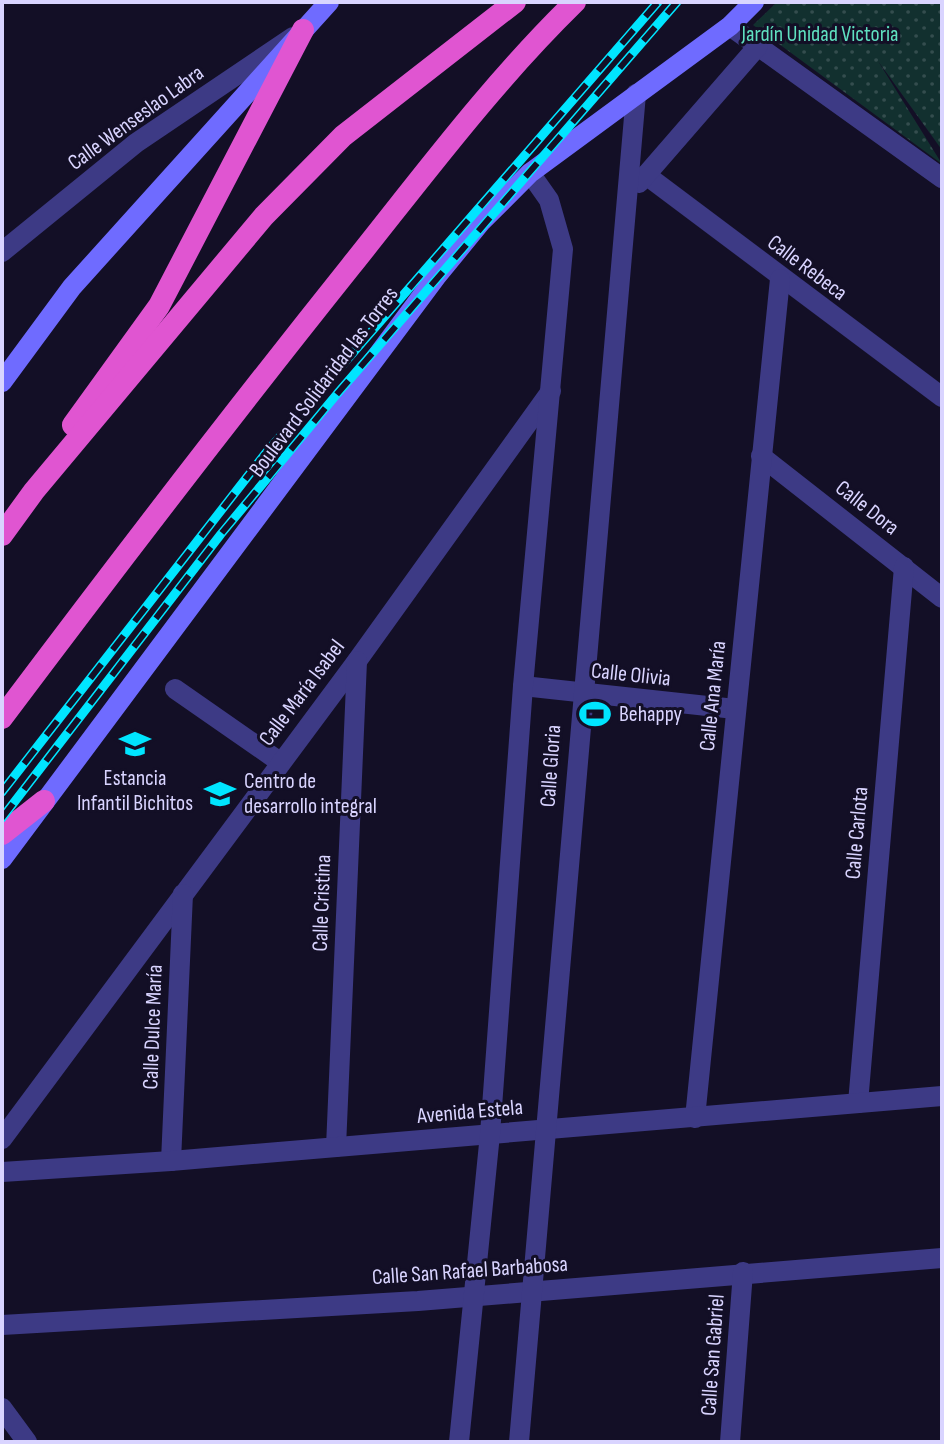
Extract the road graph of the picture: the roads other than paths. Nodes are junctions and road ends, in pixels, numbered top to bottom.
1 (329, 2) edge
2 (515, 2) edge
3 (575, 2) edge
4 (754, 2) edge
5 (730, 26) junction
6 (303, 30) junction
7 (758, 46) junction
8 (636, 94) junction
9 (530, 173) junction
10 (646, 175) junction
11 (942, 178) edge
12 (628, 196) junction
13 (2, 252) edge
14 (780, 279) junction
15 (2, 382) edge
16 (553, 388) junction
17 (942, 397) edge
18 (761, 456) junction
19 (34, 491) junction
20 (2, 535) edge
21 (904, 567) junction
22 (942, 598) edge
23 (357, 661) junction
24 (523, 686) junction
25 (175, 689) dead end
26 (581, 694) junction
27 (735, 709) junction
28 (2, 718) edge
29 (280, 762) junction
30 (44, 801) junction
31 (2, 834) edge
32 (2, 859) edge
33 (183, 894) junction
34 (942, 1096) edge
35 (858, 1103) junction
36 (695, 1118) junction
37 (548, 1129) junction
38 (490, 1134) junction
39 (2, 1139) edge
40 (336, 1147) junction
41 (171, 1161) junction
42 (2, 1172) edge
43 (942, 1258) edge
44 (743, 1272) junction
45 (532, 1291) junction
46 (475, 1296) junction
47 (2, 1325) edge
48 (2, 1408) edge
49 (27, 1442) edge
50 (459, 1442) edge
51 (519, 1442) edge
52 (730, 1442) edge

1 - 6 main road
2 - 19 highway
3 - 28 highway
4 - 5 main road, Boulevard Solidaridad las Torres
5 - 7 street
5 - 8 main road, Boulevard Solidaridad las Torres
6 - 13 street, Calle Wenseslao Labra
6 - 15 main road
6 - 19 highway
7 - 10 street
7 - 11 street
8 - 9 main road, Boulevard Solidaridad las Torres
8 - 12 street, Calle Gloria
9 - 16 street, Calle Gloria
9 - 30 main road, Boulevard Solidaridad las Torres
10 - 12 street
10 - 14 street, Calle Rebeca
12 - 26 street, Calle Gloria
14 - 17 street, Calle Rebeca
14 - 18 street, Calle Ana María
16 - 23 street, Calle María Isabel
16 - 24 street, Calle Gloria
18 - 21 street, Calle Dora
18 - 27 street, Calle Ana María
19 - 20 highway
21 - 22 street, Calle Dora
21 - 35 street, Calle Carlota
23 - 29 street, Calle María Isabel
23 - 40 street, Calle Cristina
24 - 26 street, Calle Olivia
24 - 38 street, Calle Gloria
25 - 29 street
26 - 27 street, Calle Olivia
26 - 37 street, Calle Gloria
27 - 36 street, Calle Ana María
29 - 33 street, Calle María Isabel
30 - 31 highway
30 - 32 main road, Boulevard Solidaridad las Torres
33 - 39 street, Calle María Isabel
33 - 41 street, Calle Dulce María
34 - 35 street, Avenida Estela
35 - 36 street, Avenida Estela
36 - 37 street, Avenida Estela
37 - 38 street, Avenida Estela
37 - 45 street, Calle Gloria
38 - 40 street, Avenida Estela
38 - 46 street, Calle Gloria
40 - 41 street, Avenida Estela
41 - 42 street, Avenida Estela
43 - 44 street, Calle San Rafael Barbabosa
44 - 45 street, Calle San Rafael Barbabosa
44 - 52 street, Calle San Gabriel
45 - 46 street, Calle San Rafael Barbabosa
45 - 51 street, Calle Gloria
46 - 47 street, Calle San Rafael Barbabosa
46 - 50 street, Calle Gloria
48 - 49 street

